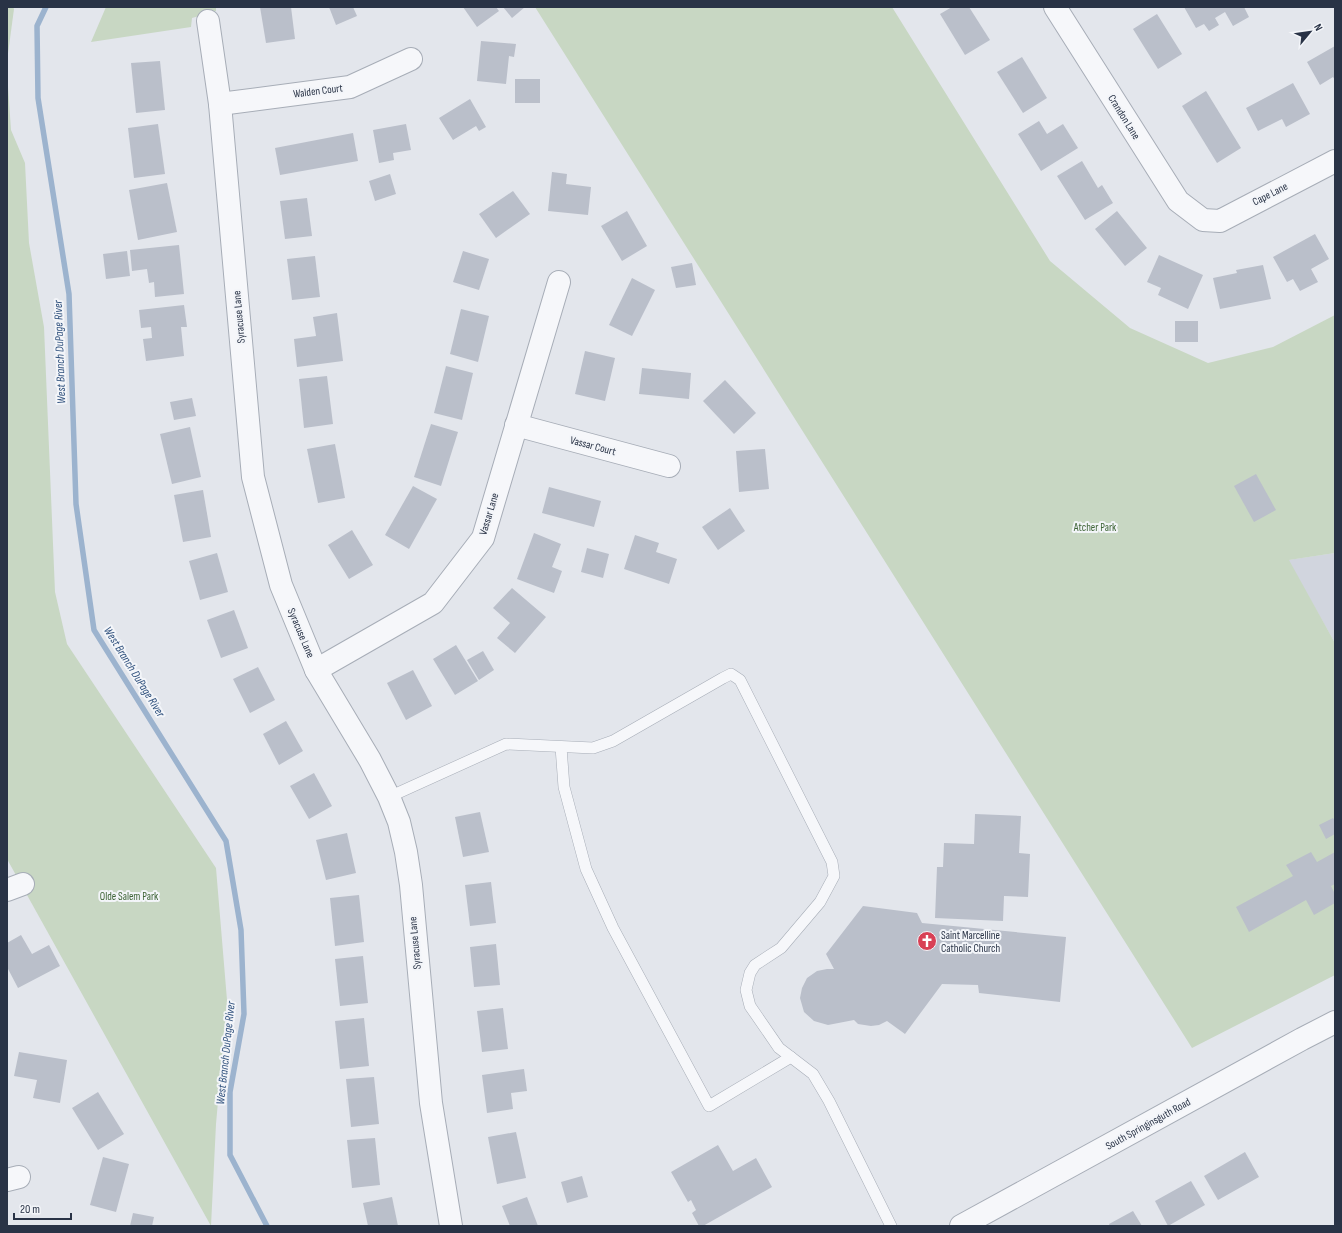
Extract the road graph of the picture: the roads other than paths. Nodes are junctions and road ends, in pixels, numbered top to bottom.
1 (1055, 7) edge
2 (208, 21) dead end
3 (410, 59) dead end
4 (220, 104) junction
5 (1335, 161) edge
6 (1203, 220) joint
7 (559, 282) dead end
8 (516, 425) junction
9 (670, 466) dead end
10 (316, 670) junction
11 (561, 748) junction
12 (389, 798) junction
13 (1335, 1022) edge
14 (791, 1057) junction
15 (450, 1226) edge
16 (891, 1226) edge
17 (961, 1226) edge

1 - 6 street, Crandon Lane
2 - 4 street, Syracuse Lane
3 - 4 street, Walden Court
4 - 10 street, Syracuse Lane
5 - 6 street, Cape Lane
7 - 8 street, Vassar Lane
8 - 9 street, Vassar Court
8 - 10 street, Vassar Lane
10 - 12 street, Syracuse Lane
11 - 12 lane
11 - 14 lane
11 - 14 lane
12 - 15 street, Syracuse Lane
13 - 17 street, South Springinsguth Road
14 - 16 lane

